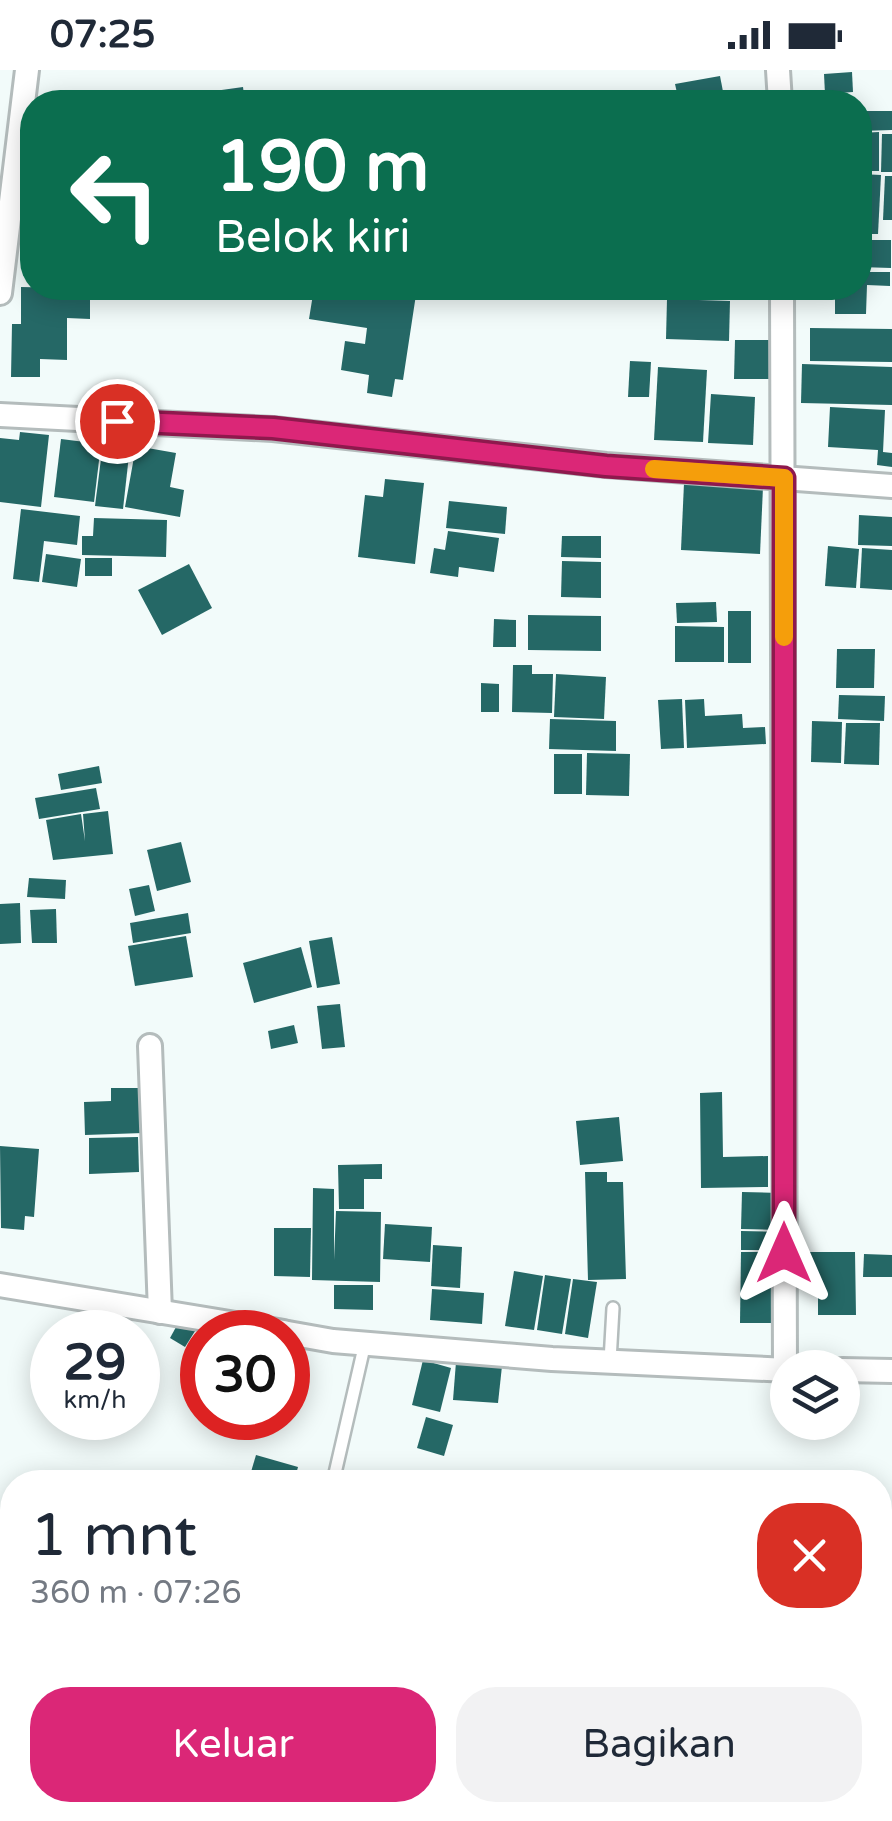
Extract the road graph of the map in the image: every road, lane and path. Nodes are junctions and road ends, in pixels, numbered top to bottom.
1 (20, 128) edge
2 (0, 293) edge
3 (782, 300) edge
4 (0, 415) edge
5 (784, 478) junction
6 (892, 486) edge
7 (150, 1046) dead end
8 (0, 1285) edge
9 (613, 1308) dead end
10 (148, 1310) edge
11 (160, 1310) edge
12 (160, 1312) edge
13 (180, 1315) edge
14 (310, 1336) edge
15 (365, 1343) junction
16 (786, 1350) edge
17 (610, 1362) junction
18 (770, 1369) edge
19 (860, 1370) edge
20 (892, 1371) edge
21 (336, 1470) edge

1 - 2 street
3 - 5 street
4 - 5 street
5 - 6 street
5 - 16 street
7 - 11 street
8 - 10 street
9 - 17 lane
12 - 13 street
14 - 15 street
15 - 17 street
15 - 21 lane
17 - 18 street
19 - 20 street

